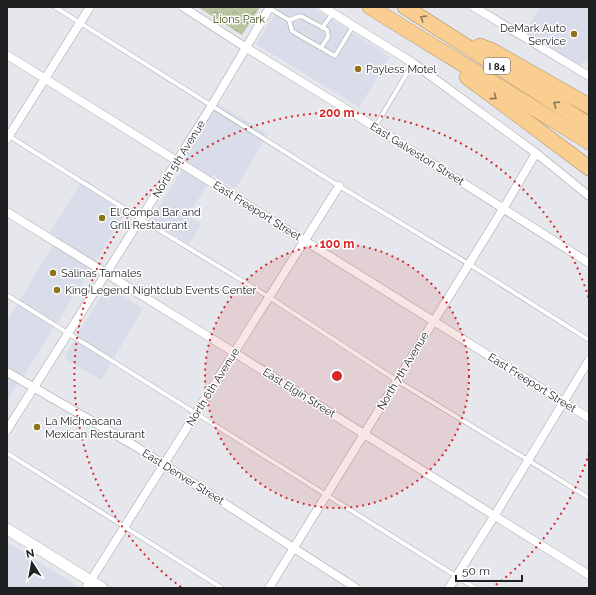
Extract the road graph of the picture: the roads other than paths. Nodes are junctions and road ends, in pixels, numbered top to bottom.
1 (55, 7) edge
2 (90, 7) edge
3 (183, 7) edge
4 (323, 7) edge
5 (370, 7) edge
6 (405, 7) edge
7 (474, 7) edge
8 (270, 8) edge
9 (332, 13) junction
10 (289, 20) junction
11 (80, 23) junction
12 (353, 26) junction
13 (322, 28) junction
14 (447, 33) junction
15 (420, 38) junction
16 (245, 47) junction
17 (321, 48) junction
18 (7, 55) edge
19 (413, 63) junction
20 (589, 76) edge
21 (45, 79) junction
22 (212, 105) junction
23 (589, 106) edge
24 (589, 125) edge
25 (375, 127) junction
26 (8, 136) edge
27 (589, 142) edge
28 (536, 153) junction
29 (177, 161) junction
30 (589, 168) edge
31 (339, 186) junction
32 (589, 196) edge
33 (503, 209) junction
34 (7, 212) edge
35 (141, 220) junction
36 (304, 241) junction
37 (589, 262) edge
38 (469, 264) junction
39 (106, 273) junction
40 (7, 295) edge
41 (269, 297) junction
42 (433, 321) junction
43 (68, 333) junction
44 (589, 340) edge
45 (235, 353) junction
46 (589, 360) edge
47 (7, 372) edge
48 (396, 380) junction
49 (34, 388) junction
50 (563, 402) junction
51 (197, 414) junction
52 (589, 418) edge
53 (7, 430) edge
54 (364, 434) junction
55 (7, 453) edge
56 (528, 460) junction
57 (165, 465) junction
58 (326, 494) junction
59 (589, 498) edge
60 (495, 515) junction
61 (125, 528) junction
62 (7, 529) edge
63 (294, 547) junction
64 (589, 575) edge
65 (456, 576) junction
66 (89, 584) edge
67 (102, 588) edge
68 (222, 588) edge
69 (269, 588) edge
70 (356, 588) edge
71 (449, 588) edge
72 (475, 588) edge

1 - 11 lane
2 - 11 street
3 - 16 street, East Galveston Street
4 - 9 street
5 - 15 highway, I 84
14 -> 6 highway, I 84
7 - 20 street
8 - 10 lane
8 - 16 street, North 5th Avenue
9 - 12 street
9 - 13 lane
10 - 13 lane
10 - 17 lane
11 - 21 street
11 - 22 lane
12 - 17 lane
12 - 19 street
13 - 17 lane
14 - 23 highway
24 -> 14 highway, I 84
15 - 27 highway, I 84
15 -> 30 highway
16 - 22 street, North 5th Avenue
16 - 25 street, East Galveston Street
18 - 21 street, East Freeport Street
19 - 25 lane
19 - 28 street
21 - 26 street
21 - 29 street, East Freeport Street
22 - 29 street, North 5th Avenue
22 - 31 lane
25 - 33 street, East Galveston Street
26 - 35 lane
28 - 32 street
28 - 33 street, North 7th Avenue
29 - 35 street, North 5th Avenue
29 - 36 street, East Freeport Street
31 - 36 street, North 6th Avenue
31 - 38 lane
33 - 37 street, East Galveston Street
33 - 38 street, North 7th Avenue
34 - 39 street, East Elgin Street
35 - 39 street, North 5th Avenue
35 - 41 lane
36 - 41 street, North 6th Avenue
36 - 42 street, East Freeport Street
38 - 42 street, North 7th Avenue
38 - 44 lane
39 - 43 street, North 5th Avenue
39 - 45 street, East Elgin Street
40 - 43 lane
41 - 45 street, North 6th Avenue
41 - 48 lane
42 - 48 street, North 7th Avenue
42 - 50 street, East Freeport Street
43 - 49 street, North 5th Avenue
43 - 51 lane
45 - 51 street, North 6th Avenue
45 - 54 street, East Elgin Street
46 - 50 street
47 - 49 street, East Denver Street
48 - 54 street, North 7th Avenue
48 - 56 lane
49 - 53 street, North 5th Avenue
49 - 57 street, East Denver Street
50 - 52 street, East Freeport Street
50 - 56 street
51 - 57 street, North 6th Avenue
51 - 58 lane
54 - 58 street, North 7th Avenue
54 - 60 street, East Elgin Street
55 - 61 lane
56 - 59 lane
56 - 60 street
57 - 61 street, North 6th Avenue
57 - 63 street, East Denver Street
58 - 63 street, North 7th Avenue
58 - 65 lane
60 - 64 street, East Elgin Street
60 - 65 street
61 - 66 street, North 6th Avenue
61 - 68 lane
62 - 66 street
63 - 69 street, North 7th Avenue
63 - 70 street, East Denver Street
65 - 71 street
65 - 72 lane
66 - 67 street

